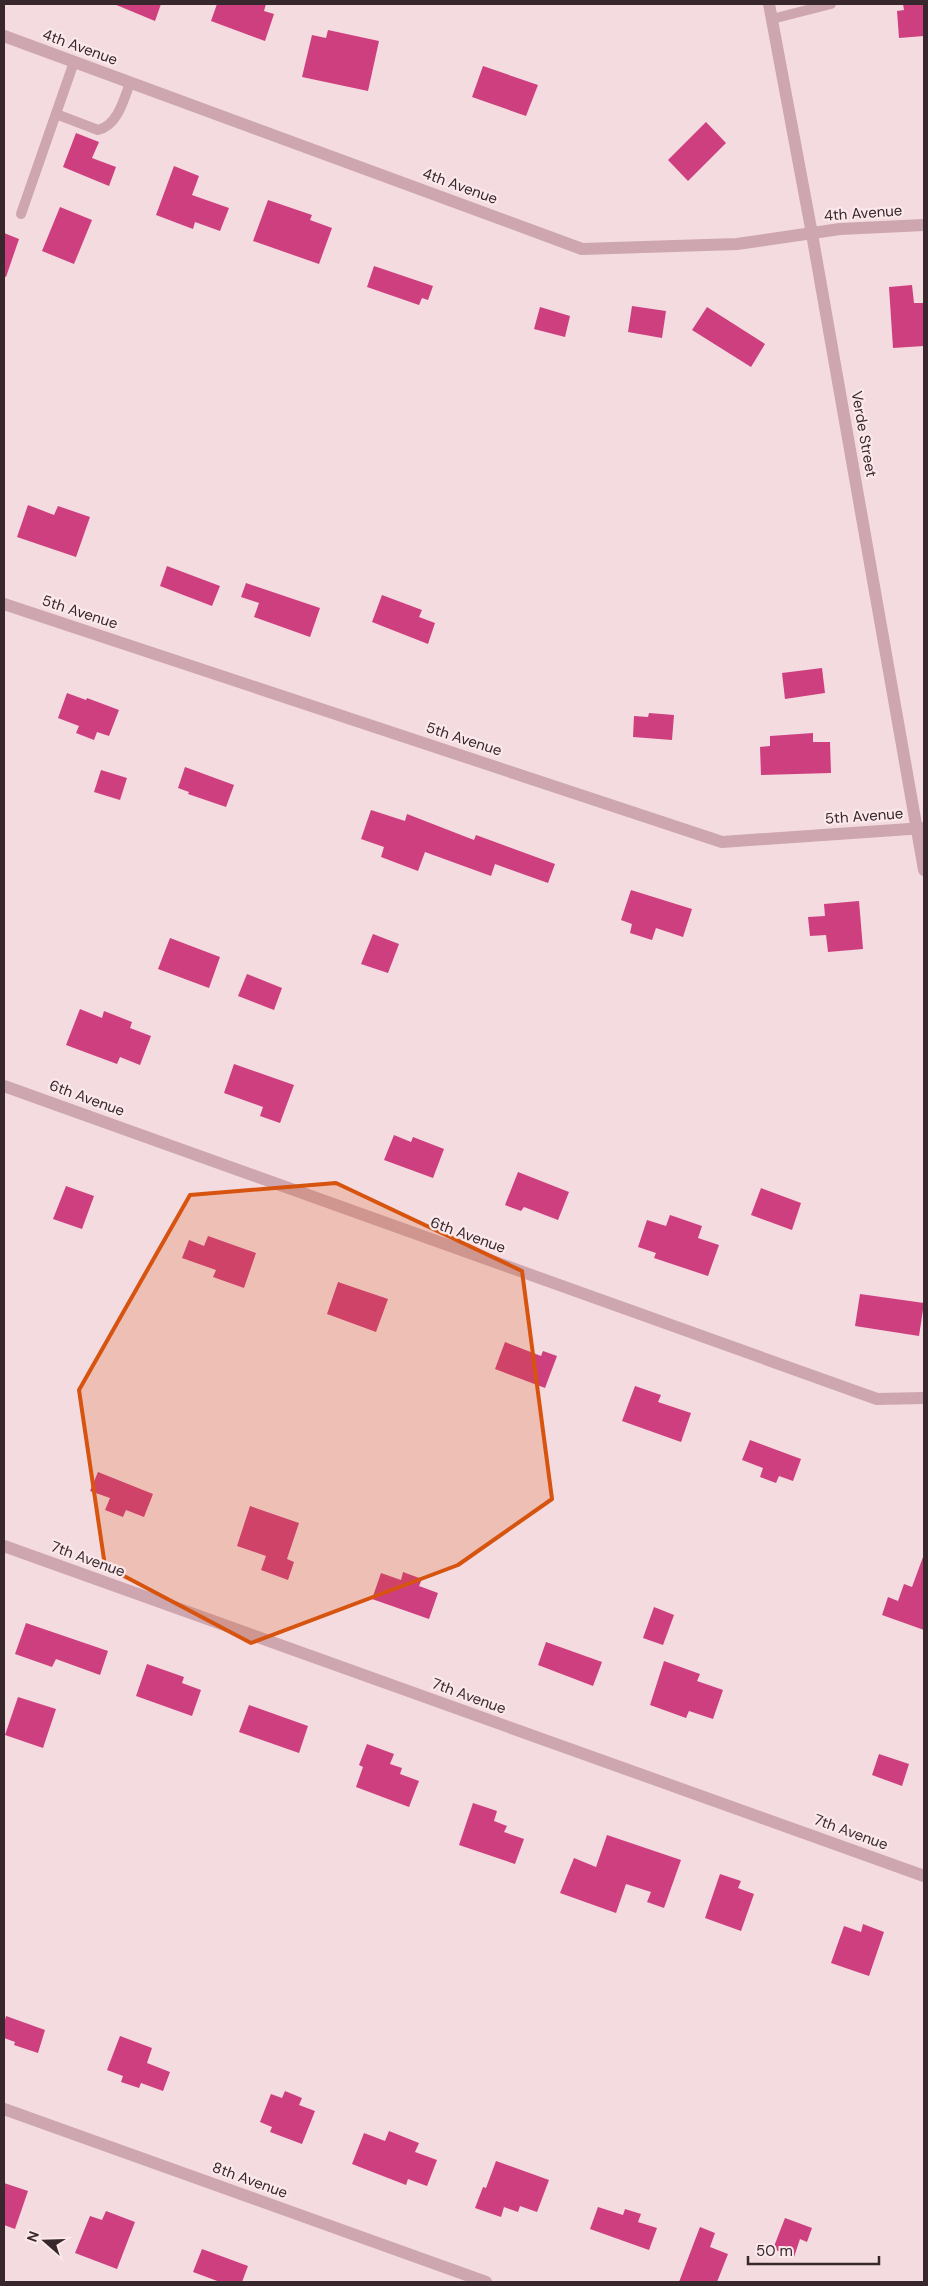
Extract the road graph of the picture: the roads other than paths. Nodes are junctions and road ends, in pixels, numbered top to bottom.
1 (768, 4) edge
2 (831, 4) edge
3 (800, 8) edge
4 (772, 19) junction
5 (4, 36) edge
6 (74, 62) junction
7 (130, 82) junction
8 (56, 114) junction
9 (21, 214) dead end
10 (924, 225) edge
11 (812, 234) junction
12 (4, 604) edge
13 (920, 829) edge
14 (924, 870) edge
15 (4, 1086) edge
16 (924, 1398) edge
17 (4, 1546) edge
18 (924, 1876) edge
19 (4, 2109) edge
20 (486, 2282) edge

1 - 4 street, Verde Street
2 - 3 lane
3 - 4 lane
4 - 11 street, Verde Street
5 - 6 street, 4th Avenue
6 - 7 street, 4th Avenue
6 - 8 lane
7 - 8 lane
7 - 11 street, 4th Avenue
8 - 9 lane
10 - 11 street, 4th Avenue
11 - 13 street, Verde Street
12 - 13 street, 5th Avenue
13 - 14 street, Verde Street
15 - 16 street, 6th Avenue
17 - 18 street, 7th Avenue
19 - 20 street, 8th Avenue

